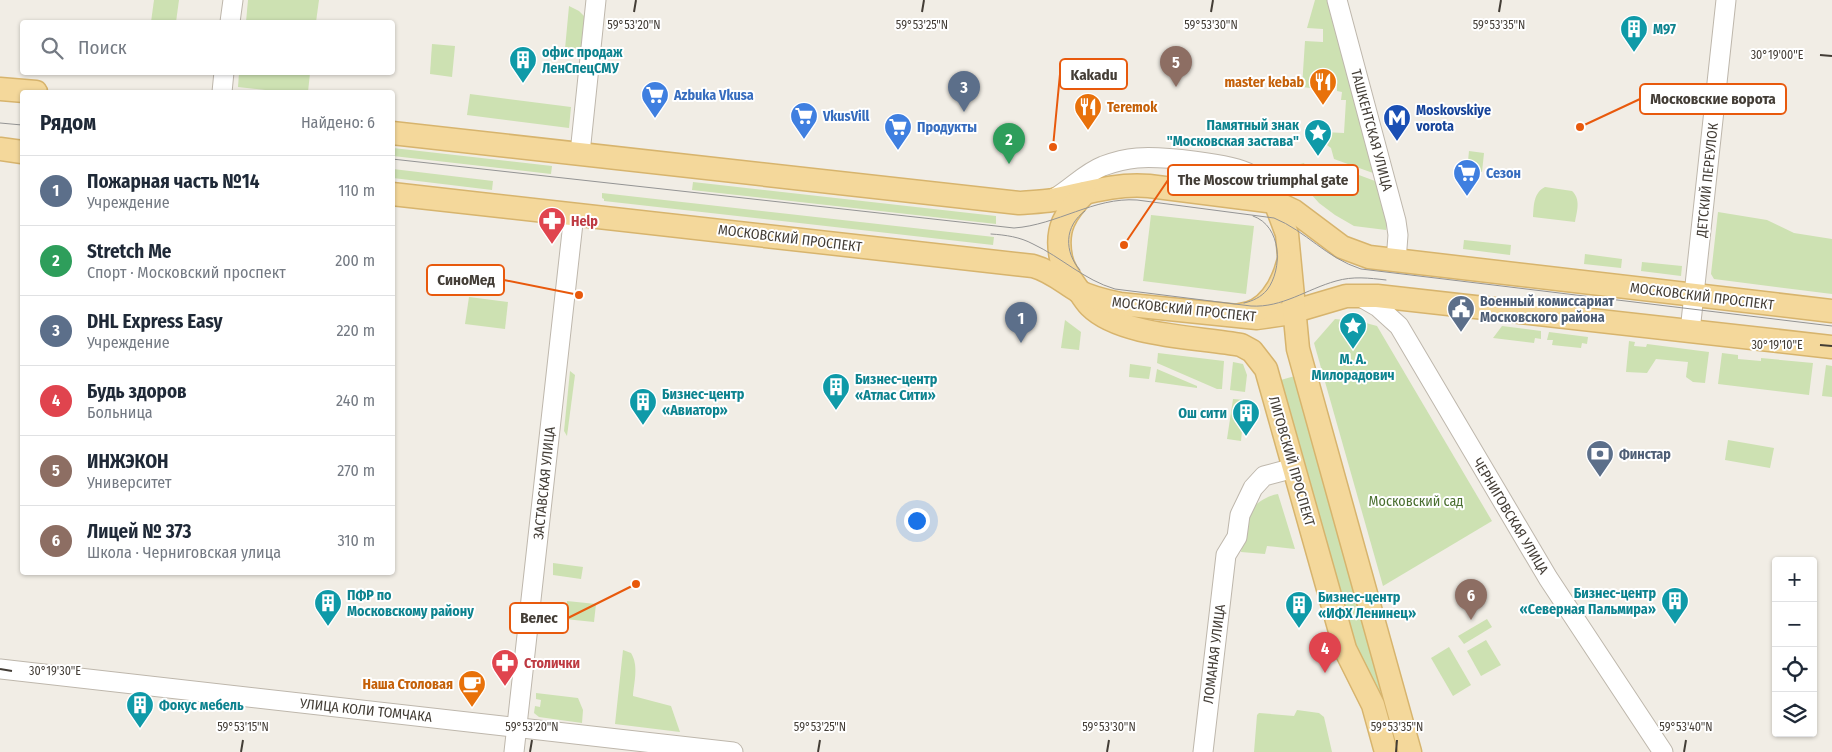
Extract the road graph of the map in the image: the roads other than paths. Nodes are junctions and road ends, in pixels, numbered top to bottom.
1 (233, 0) edge
2 (596, 0) edge
3 (1338, 0) edge
4 (1726, 0) edge
5 (230, 20) edge
6 (224, 75) edge
7 (0, 89) edge
8 (222, 90) edge
9 (20, 91) edge
10 (395, 133) edge
11 (0, 150) edge
12 (20, 152) edge
13 (580, 153) junction
14 (1085, 193) junction
15 (395, 194) edge
16 (1051, 200) junction
17 (1275, 202) junction
18 (574, 214) junction
19 (1290, 255) junction
20 (1396, 261) junction
21 (1080, 292) junction
22 (1358, 295) junction
23 (1694, 295) junction
24 (1410, 299) junction
25 (1832, 311) edge
26 (1293, 312) junction
27 (1228, 316) junction
28 (1399, 326) junction
29 (1690, 331) junction
30 (1832, 347) edge
31 (1294, 468) junction
32 (0, 669) edge
33 (517, 727) junction
34 (514, 752) edge
35 (732, 752) edge
36 (1203, 752) edge
37 (1386, 752) edge
38 (1410, 752) edge
39 (1662, 752) edge

1 - 5 street
2 - 13 street
3 - 20 street, ТАШКЕНТСКАЯ УЛИЦА
4 - 23 street, ДЕТСКИЙ ПЕРЕУЛОК
6 - 8 street
7 - 9 main road
10 - 13 main road, МОСКОВСКИЙ ПРОСПЕКТ
11 - 12 main road
13 - 16 main road, МОСКОВСКИЙ ПРОСПЕКТ
14 - 16 main road, МОСКОВСКИЙ ПРОСПЕКТ
14 - 17 main road, МОСКОВСКИЙ ПРОСПЕКТ
14 - 21 main road
15 - 18 main road, МОСКОВСКИЙ ПРОСПЕКТ
16 - 17 street, МОСКОВСКИЙ ПРОСПЕКТ
17 - 19 main road
17 - 20 main road, МОСКОВСКИЙ ПРОСПЕКТ
18 - 21 main road, МОСКОВСКИЙ ПРОСПЕКТ
18 - 33 street, ЗАСТАВСКАЯ УЛИЦА
19 - 26 main road
19 - 27 main road
20 - 23 main road, МОСКОВСКИЙ ПРОСПЕКТ
21 - 27 main road, МОСКОВСКИЙ ПРОСПЕКТ
21 - 31 main road, ЛИГОВСКИЙ ПРОСПЕКТ
22 - 24 main road, МОСКОВСКИЙ ПРОСПЕКТ
22 - 26 main road, МОСКОВСКИЙ ПРОСПЕКТ
22 - 28 street, ЧЕРНИГОВСКАЯ УЛИЦА
23 - 25 main road, МОСКОВСКИЙ ПРОСПЕКТ
23 - 29 street, ДЕТСКИЙ ПЕРЕУЛОК
24 - 28 street
24 - 29 main road, МОСКОВСКИЙ ПРОСПЕКТ
26 - 27 main road, МОСКОВСКИЙ ПРОСПЕКТ
26 - 38 main road
28 - 39 street, ЧЕРНИГОВСКАЯ УЛИЦА
29 - 30 main road, МОСКОВСКИЙ ПРОСПЕКТ
31 - 36 street, ЛОМАНАЯ УЛИЦА
31 - 37 main road, ЛИГОВСКИЙ ПРОСПЕКТ
32 - 33 street, УЛИЦА КОЛИ ТОМЧАКА
33 - 34 street, ЗАСТАВСКАЯ УЛИЦА
33 - 35 street, УЛИЦА КОЛИ ТОМЧАКА

